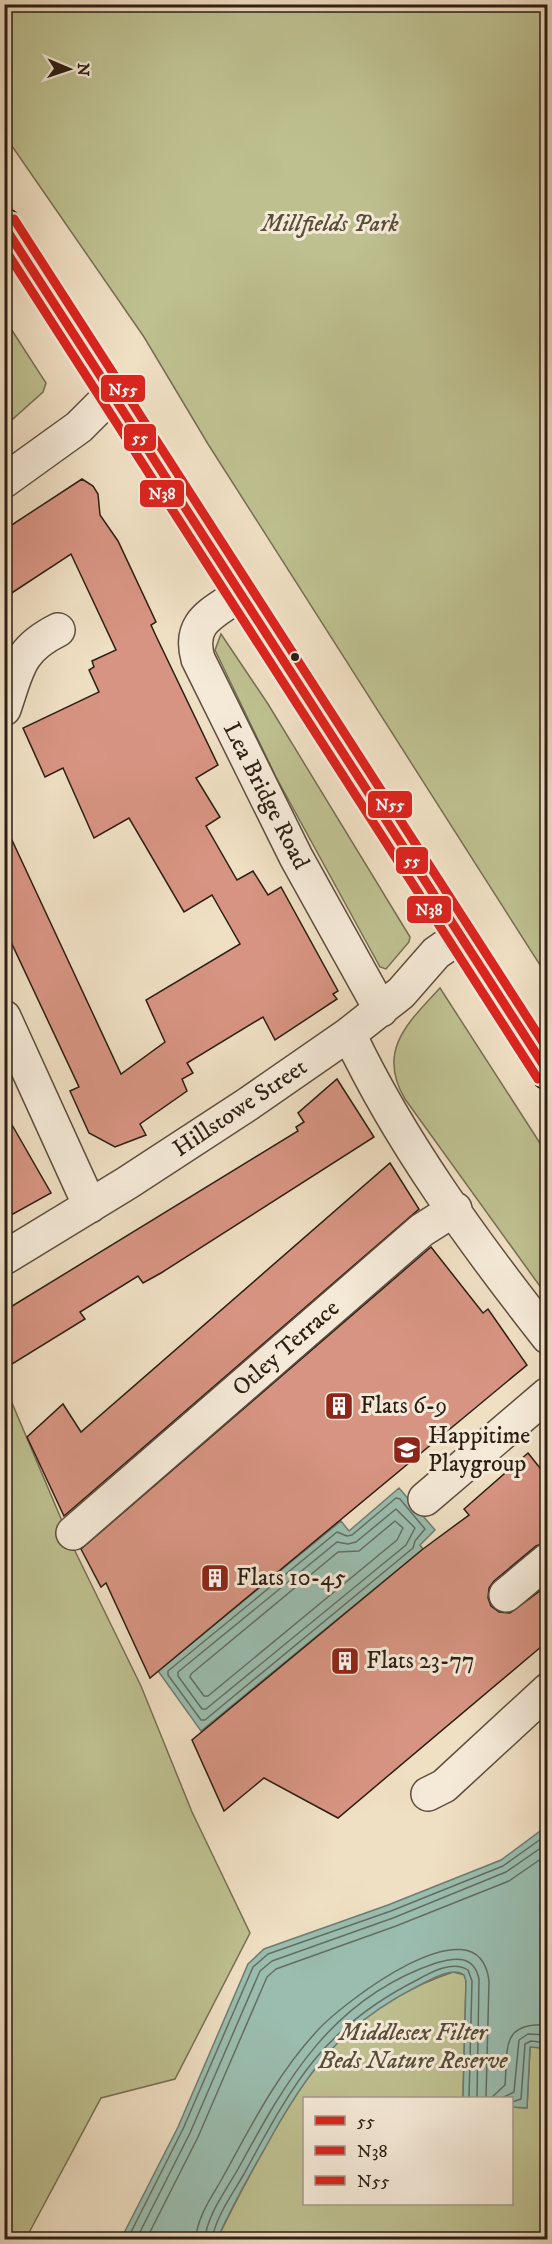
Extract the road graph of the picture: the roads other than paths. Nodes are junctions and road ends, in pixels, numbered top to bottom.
1 (4, 225) edge
2 (114, 392) junction
3 (4, 482) edge
4 (241, 593) junction
5 (58, 630) dead end
6 (4, 709) edge
7 (459, 937) junction
8 (381, 1010) junction
9 (4, 1017) edge
10 (349, 1034) junction
11 (548, 1073) edge
12 (90, 1206) junction
13 (455, 1209) junction
14 (4, 1258) edge
15 (548, 1337) edge
16 (548, 1394) edge
17 (425, 1499) dead end
18 (73, 1533) dead end
19 (548, 1560) edge
20 (506, 1595) dead end
21 (548, 1690) edge
22 (428, 1794) dead end

1 - 2 main road
2 - 3 street
2 - 4 main road
4 - 7 main road
4 - 8 street, Lea Bridge Road
5 - 6 street
7 - 8 street, Hillstowe Street
7 - 11 main road
8 - 10 street, Hillstowe Street
9 - 12 street
10 - 12 street, Hillstowe Street
10 - 13 street
12 - 14 street, Hillstowe Street
13 - 15 street
13 - 18 street, Otley Terrace
16 - 17 street
19 - 20 street
21 - 22 street

